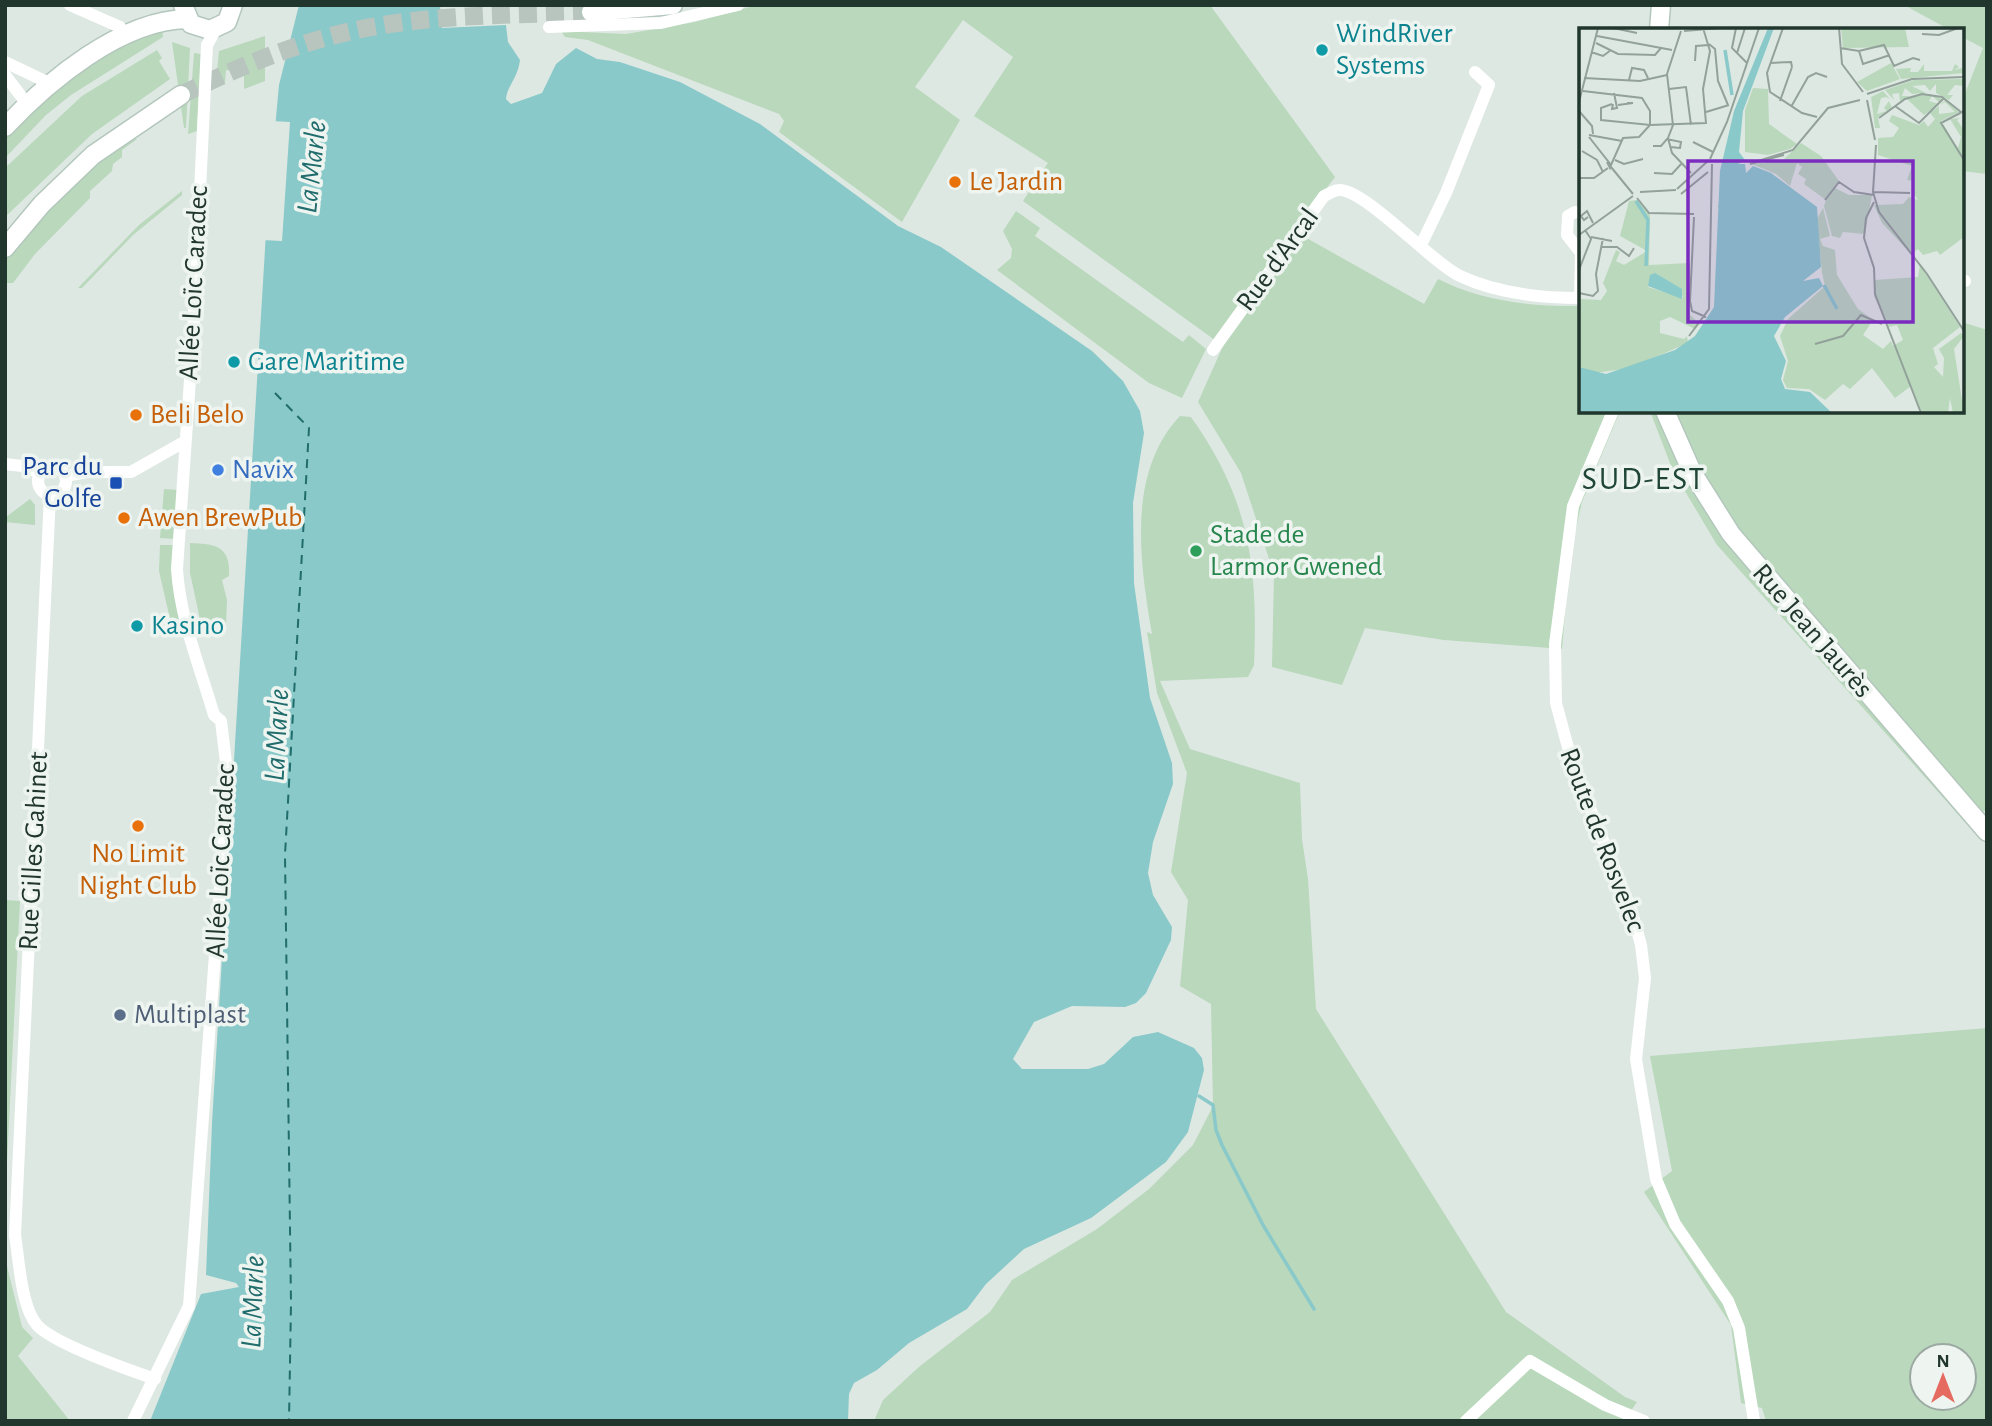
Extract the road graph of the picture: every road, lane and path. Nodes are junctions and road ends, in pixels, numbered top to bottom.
1 (70, 5) edge
2 (172, 5) edge
3 (233, 5) edge
4 (673, 5) edge
5 (738, 5) edge
6 (1661, 5) edge
7 (591, 12) dead end
8 (189, 18) edge
9 (549, 27) dead end
10 (1659, 28) edge
11 (216, 29) junction
12 (133, 32) junction
13 (207, 45) junction
14 (5, 62) edge
15 (1475, 72) dead end
16 (5, 75) edge
17 (49, 83) junction
18 (181, 95) tunnel mouth
19 (27, 104) junction
20 (5, 127) edge
21 (1575, 212) dead end
22 (7, 243) edge
23 (1421, 245) junction
24 (1579, 252) edge
25 (1579, 298) edge
26 (1213, 350) dead end
27 (1612, 413) edge
28 (1666, 413) edge
29 (184, 442) junction
30 (5, 464) edge
31 (40, 473) junction
32 (65, 476) junction
33 (50, 495) junction
34 (1987, 832) edge
35 (155, 1379) junction
36 (1751, 1420) edge
37 (133, 1421) edge
38 (1466, 1421) edge
39 (1644, 1421) edge

1 - 12 street
2 - 12 main road
3 - 11 main road
4 - 7 main road
5 - 9 street
6 - 10 main road
8 - 11 main road
8 - 12 main road
8 - 13 street
11 - 13 street, Allée Loïc Caradec
12 - 17 main road
13 - 29 street, Allée Loïc Caradec
14 - 17 street
15 - 23 street
16 - 19 street
17 - 19 main road
18 - 22 main road
19 - 20 main road
21 - 24 street
23 - 25 street, Rue d'Arcal
23 - 26 street, Rue d'Arcal
27 - 36 street, Route de Rosvelec
28 - 34 main road, Rue Jean Jaurès
29 - 32 street
29 - 35 street, Allée Loïc Caradec
30 - 31 street
31 - 32 street
31 - 33 street
32 - 33 street
33 - 35 street, Rue Gilles Gahinet
35 - 37 street, Allée Loïc Caradec
38 - 39 street

